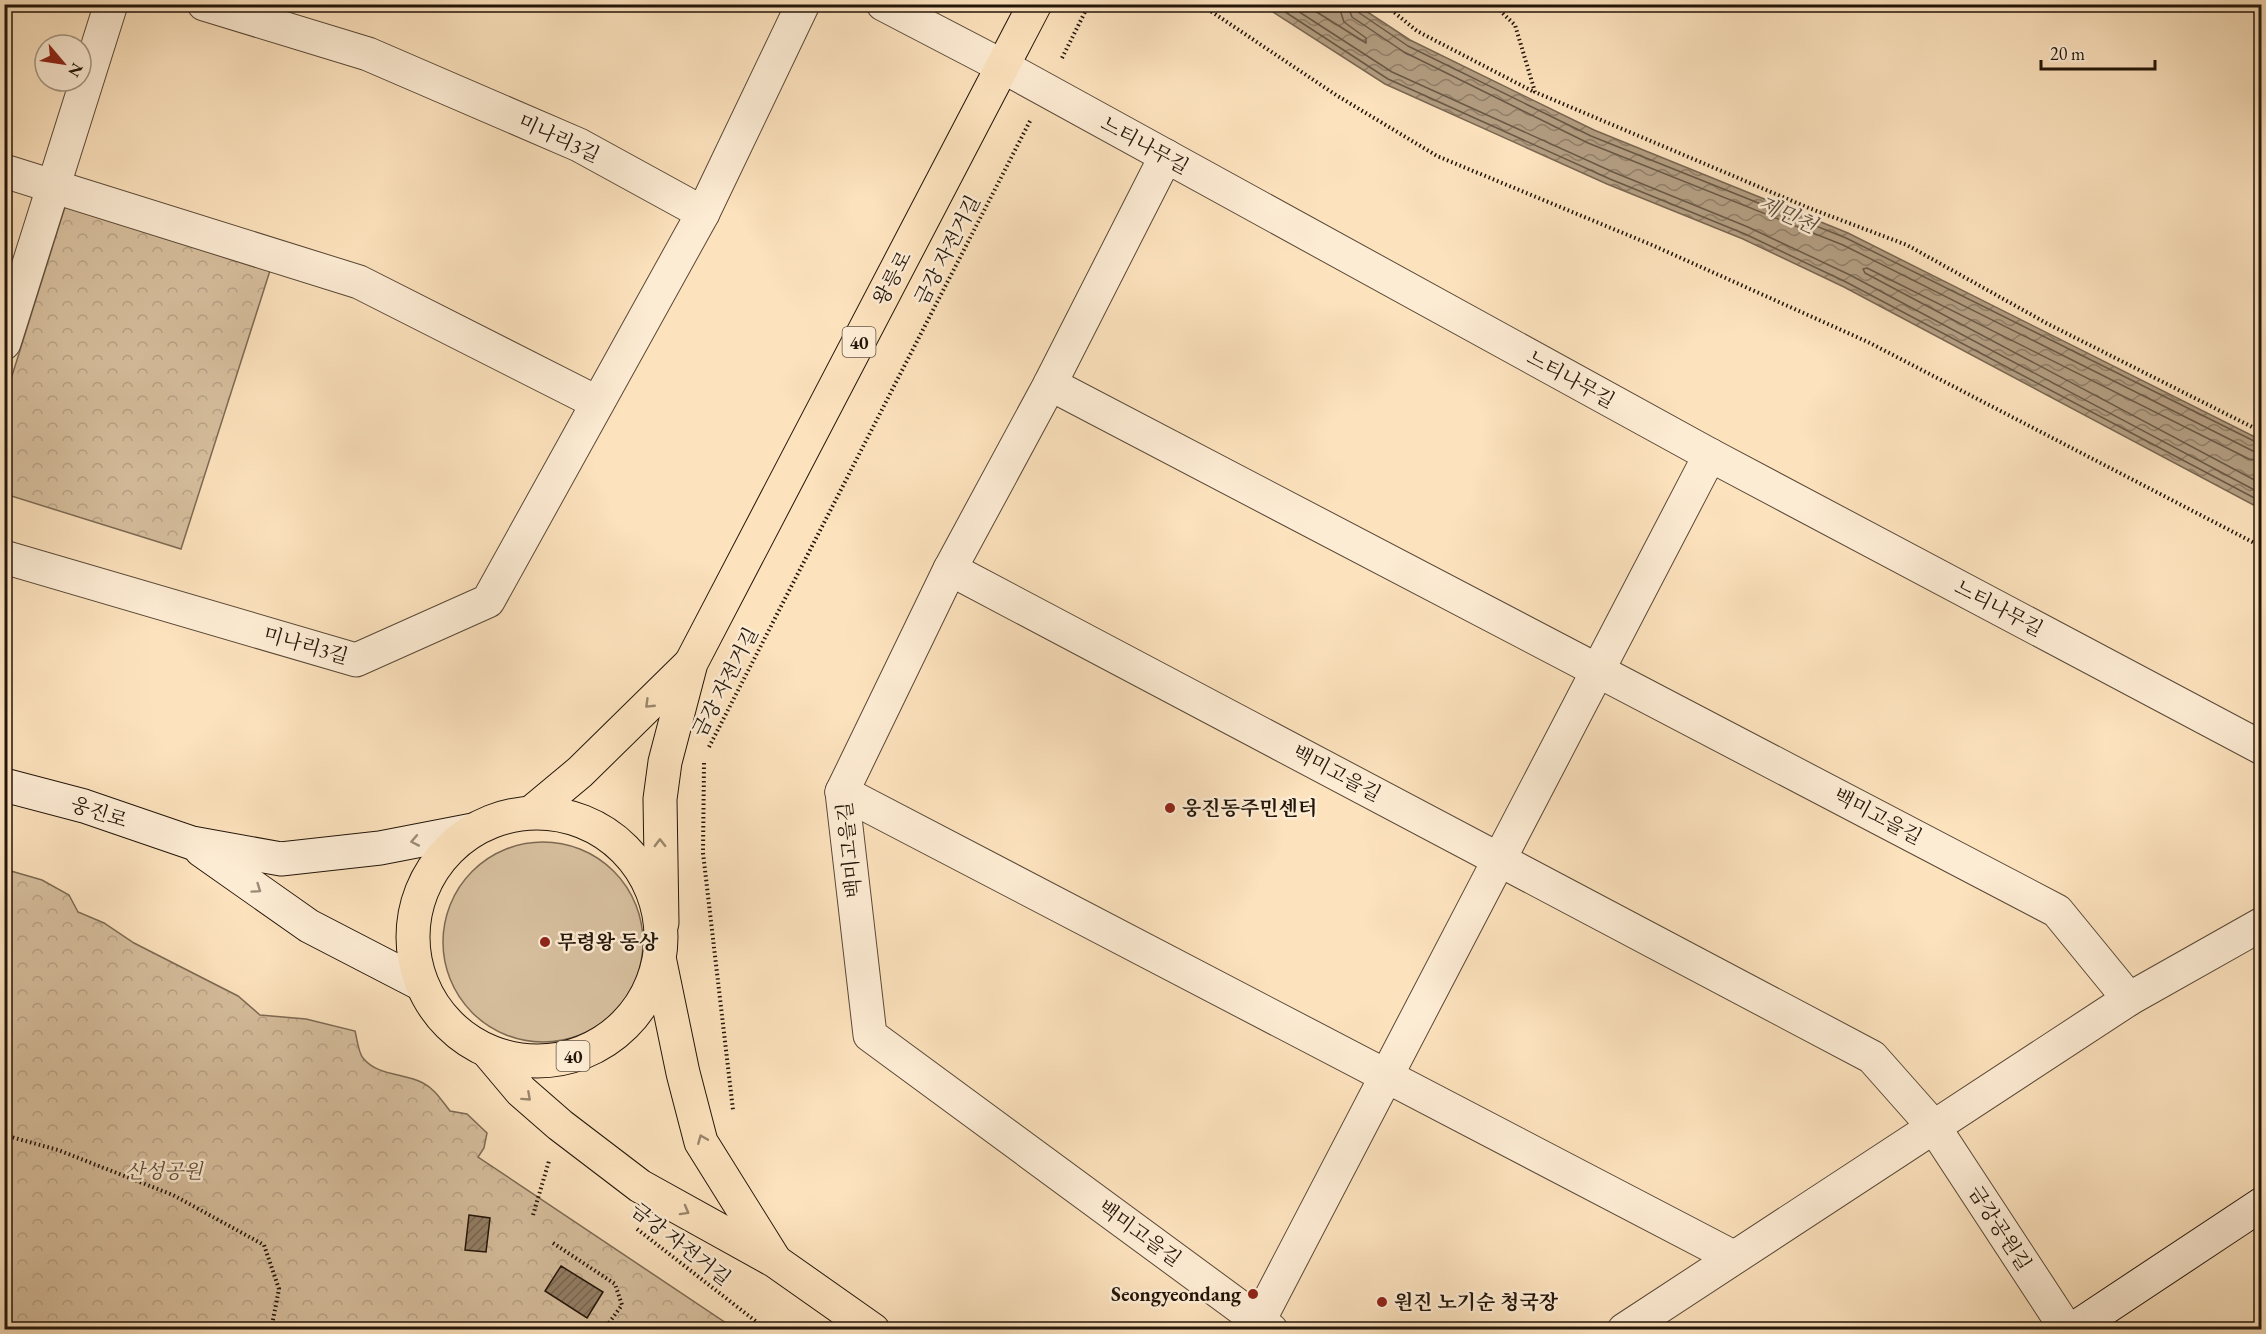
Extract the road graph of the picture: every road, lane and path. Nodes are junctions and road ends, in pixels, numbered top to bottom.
1 (111, 4) edge
2 (204, 4) edge
3 (803, 4) edge
4 (883, 4) edge
5 (1089, 4) edge
6 (1200, 4) edge
7 (1384, 4) edge
8 (1493, 4) edge
9 (1031, 13) edge
10 (1002, 66) junction
11 (1046, 91) junction
12 (1535, 92) junction
13 (1166, 156) junction
14 (4, 171) edge
15 (53, 186) junction
16 (703, 213) junction
17 (4, 343) edge
18 (1050, 384) junction
19 (596, 402) junction
20 (2262, 432) edge
21 (1710, 455) junction
22 (2262, 547) edge
23 (4, 557) edge
24 (950, 569) junction
25 (691, 663) junction
26 (1598, 669) junction
27 (2262, 748) edge
28 (4, 786) edge
29 (842, 792) junction
30 (532, 812) junction
31 (473, 830) junction
32 (192, 843) junction
33 (1500, 859) junction
34 (662, 923) junction
35 (2262, 924) edge
36 (660, 962) junction
37 (421, 984) junction
38 (2129, 999) junction
39 (489, 1053) junction
40 (1386, 1075) junction
41 (560, 1125) junction
42 (1934, 1127) junction
43 (4, 1134) edge
44 (701, 1142) junction
45 (2262, 1204) edge
46 (533, 1215) dead end
47 (636, 1228) dead end
48 (553, 1243) dead end
49 (1733, 1257) junction
50 (775, 1261) junction
51 (1262, 1327) edge
52 (271, 1329) edge
53 (609, 1329) edge
54 (767, 1329) edge
55 (873, 1329) edge
56 (1624, 1329) edge
57 (2070, 1329) edge

1 - 15 street
2 - 16 street, 미나리3길
3 - 16 street
4 - 10 street, 느티나무길
5 - 11 path, 금강 자전거길
6 - 22 path
7 - 12 path
8 - 12 path
9 - 10 main road, 왕릉로 / 40
10 - 11 street, 느티나무길
10 - 25 main road, 왕릉로 / 40
11 - 13 street, 느티나무길
11 - 44 path, 금강 자전거길
12 - 20 path
13 - 18 street
13 - 21 street, 느티나무길
14 - 15 street
15 - 17 street
15 - 19 street
16 - 19 street, 미나리3길
18 - 24 street
18 - 26 street, 백미고을길
19 - 23 street, 미나리3길
21 - 26 street, 백미고을길
21 - 27 street, 느티나무길
24 - 29 street
24 - 33 street, 백미고을길
25 -> 30 main road, 40
34 -> 25 main road, 40
26 - 33 street, 백미고을길
26 - 38 street, 백미고을길
28 - 32 street, 웅진로
29 - 40 street, 백미고을길
29 - 51 street, 백미고을길
30 - 31 main road, 40
30 - 34 main road, 40
31 -> 32 street
31 - 37 main road, 40
32 -> 37 street
33 - 40 street, 백미고을길
33 - 42 street, 백미고을길
34 - 36 main road, 40
35 - 38 street
36 - 39 main road, 40
44 -> 36 main road, 40
37 - 39 main road, 40
38 - 42 street
39 -> 41 main road, 40
40 - 49 street, 백미고을길
40 - 51 street, 백미고을길
41 - 46 path
41 -> 50 main road, 40
42 - 49 street
42 - 57 street, 금강공원길
43 - 52 path
44 - 50 main road, 40
45 - 57 street, 금강공원길
47 - 54 path, 금강 자전거길
48 - 53 path
49 - 56 street
50 - 55 main road, 40

